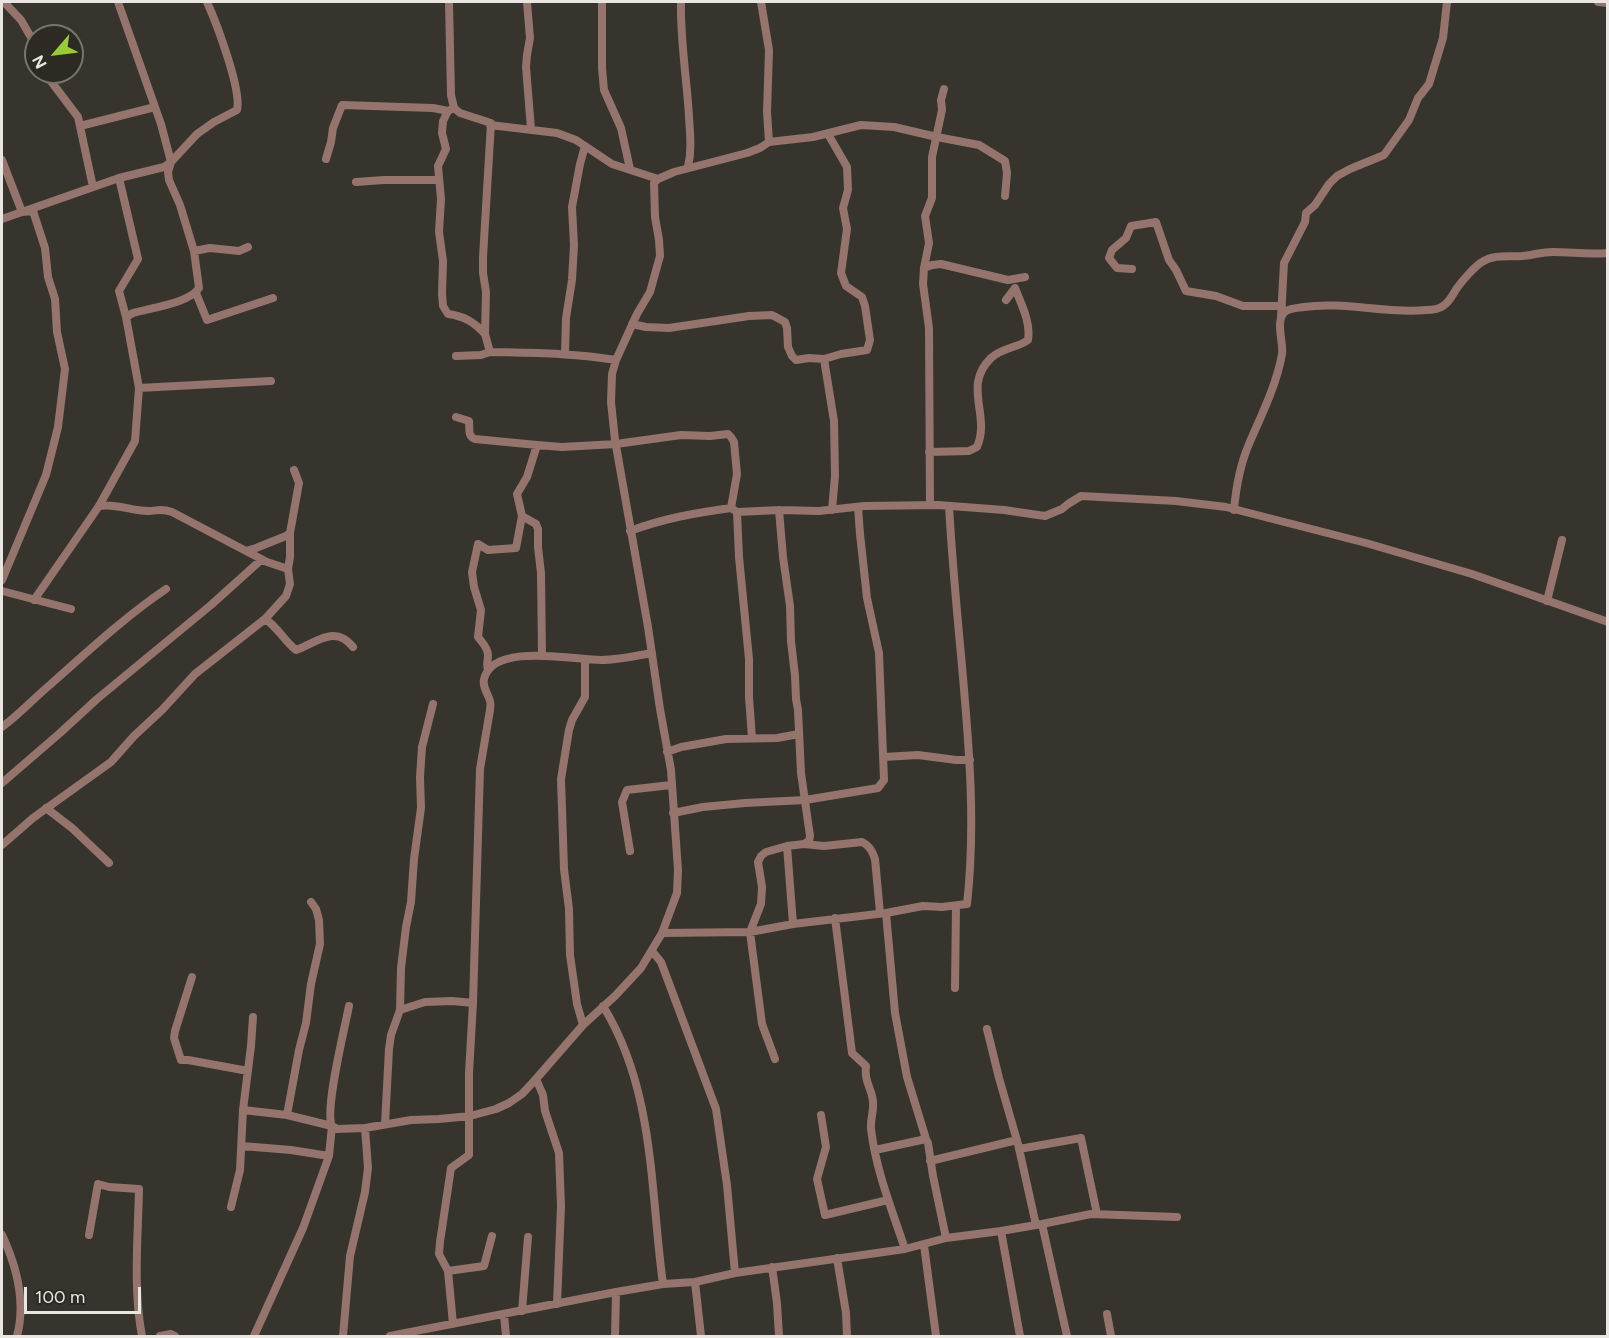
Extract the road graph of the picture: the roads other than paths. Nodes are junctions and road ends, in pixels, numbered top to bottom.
1 (4, 2) edge
2 (118, 2) edge
3 (207, 2) edge
4 (449, 2) edge
5 (527, 2) edge
6 (602, 2) edge
7 (681, 2) edge
8 (760, 2) edge
9 (1447, 2) edge
10 (1598, 2) edge
11 (1608, 3) edge
12 (24, 25) edge
13 (53, 84) edge
14 (944, 89) dead end
15 (155, 107) junction
16 (451, 110) junction
17 (490, 125) junction
18 (80, 126) junction
19 (531, 129) junction
20 (828, 134) junction
21 (937, 137) junction
22 (769, 142) junction
23 (585, 146) junction
24 (326, 159) dead end
25 (2, 160) edge
26 (171, 162) junction
27 (688, 167) junction
28 (630, 170) junction
29 (119, 178) junction
30 (658, 179) junction
31 (439, 180) junction
32 (356, 182) dead end
33 (93, 187) junction
34 (1005, 196) dead end
35 (22, 212) junction
36 (2, 219) edge
37 (248, 247) dead end
38 (194, 251) junction
39 (1608, 253) edge
40 (924, 268) junction
41 (1132, 269) dead end
42 (1025, 278) dead end
43 (196, 293) junction
44 (273, 298) dead end
45 (1006, 300) dead end
46 (1282, 306) junction
47 (1281, 316) junction
48 (126, 317) junction
49 (632, 324) junction
50 (484, 334) junction
51 (490, 352) junction
52 (565, 354) junction
53 (456, 356) dead end
54 (824, 359) junction
55 (615, 360) junction
56 (271, 381) dead end
57 (139, 388) junction
58 (456, 417) dead end
59 (616, 444) junction
60 (537, 445) junction
61 (929, 452) junction
62 (294, 470) dead end
63 (930, 505) junction
64 (99, 506) junction
65 (949, 506) junction
66 (858, 507) junction
67 (734, 510) junction
68 (779, 510) junction
69 (832, 510) junction
70 (1234, 510) junction
71 (522, 516) junction
72 (630, 531) junction
73 (290, 533) junction
74 (1562, 540) dead end
75 (246, 551) junction
76 (261, 560) junction
77 (288, 569) junction
78 (2, 579) edge
79 (166, 589) dead end
80 (2, 591) edge
81 (34, 600) junction
82 (1547, 601) junction
83 (71, 609) dead end
84 (265, 619) junction
85 (1608, 621) edge
86 (353, 647) dead end
87 (652, 654) junction
88 (542, 656) junction
89 (585, 659) junction
90 (488, 670) junction
91 (433, 704) dead end
92 (2, 727) edge
93 (799, 734) junction
94 (752, 738) junction
95 (667, 752) junction
96 (884, 757) junction
97 (970, 760) junction
98 (2, 783) edge
99 (671, 785) junction
100 (805, 800) junction
101 (46, 808) junction
102 (673, 813) junction
103 (804, 844) junction
104 (2, 845) edge
105 (787, 846) junction
106 (630, 851) dead end
107 (109, 863) dead end
108 (311, 902) dead end
109 (956, 906) junction
110 (883, 913) junction
111 (835, 918) junction
112 (793, 924) junction
113 (750, 932) junction
114 (662, 933) junction
115 (652, 951) junction
116 (192, 977) dead end
117 (955, 988) dead end
118 (473, 1003) junction
119 (349, 1006) dead end
120 (603, 1006) junction
121 (400, 1010) junction
122 (253, 1017) dead end
123 (583, 1024) junction
124 (987, 1029) dead end
125 (775, 1059) dead end
126 (248, 1071) junction
127 (536, 1080) junction
128 (243, 1110) junction
129 (286, 1115) junction
130 (821, 1115) dead end
131 (470, 1116) junction
132 (385, 1124) junction
133 (332, 1126) junction
134 (365, 1128) junction
135 (926, 1139) junction
136 (1017, 1140) junction
137 (242, 1146) junction
138 (1019, 1149) junction
139 (875, 1150) junction
140 (329, 1156) junction
141 (930, 1161) junction
142 (888, 1200) junction
143 (231, 1207) dead end
144 (1096, 1214) junction
145 (1177, 1217) dead end
146 (1039, 1224) junction
147 (1001, 1232) junction
148 (2, 1235) edge
149 (89, 1235) dead end
150 (492, 1236) dead end
151 (528, 1237) dead end
152 (946, 1238) junction
153 (924, 1245) junction
154 (905, 1249) junction
155 (837, 1258) junction
156 (772, 1268) junction
157 (448, 1271) junction
158 (735, 1273) junction
159 (695, 1282) junction
160 (663, 1284) junction
161 (616, 1292) junction
162 (557, 1304) junction
163 (522, 1311) junction
164 (1107, 1314) dead end
165 (504, 1315) junction
166 (453, 1324) junction
167 (17, 1336) edge
168 (142, 1336) edge
169 (160, 1336) edge
170 (175, 1336) edge
171 (254, 1336) edge
172 (344, 1336) edge
173 (390, 1336) edge
174 (506, 1336) edge
175 (615, 1336) edge
176 (701, 1336) edge
177 (779, 1336) edge
178 (847, 1336) edge
179 (936, 1336) edge
180 (1020, 1336) edge
181 (1067, 1336) edge
182 (1111, 1336) edge

1 - 12 street
2 - 15 street
3 - 26 street
4 - 16 street
5 - 19 street
6 - 28 street
7 - 27 street
8 - 22 street
9 - 46 street
10 - 11 street
13 - 18 street
14 - 21 street
15 - 18 street
15 - 26 street
16 - 17 street
16 - 24 street
16 - 31 street
17 - 19 street
17 - 50 street
18 - 33 street
19 - 23 street
20 - 21 street
20 - 22 street
20 - 54 street
21 - 34 street
21 - 40 street
22 - 27 street
23 - 28 street
23 - 52 street
25 - 35 street
26 - 29 street
26 - 38 street
27 - 30 street
28 - 30 street
29 - 33 street
29 - 48 street
30 - 49 street
31 - 32 street
31 - 50 street
33 - 35 street
35 - 36 street
35 - 78 street
37 - 38 street
38 - 43 street
39 - 47 street
40 - 42 street
40 - 61 street
41 - 46 street
43 - 44 street
43 - 48 street
45 - 61 street
46 - 47 street
47 - 70 street
48 - 57 street
49 - 54 street
49 - 55 street
50 - 51 street
51 - 52 street
51 - 53 street
52 - 55 street
54 - 69 street
55 - 59 street
56 - 57 street
57 - 64 street
58 - 60 street
59 - 60 street
59 - 67 street
59 - 72 street
60 - 71 street
61 - 63 street
62 - 73 street
63 - 65 street
63 - 66 street
64 - 75 street
64 - 81 street
65 - 70 street
65 - 97 street
66 - 69 street
66 - 96 street
67 - 68 street
67 - 72 street
67 - 94 street
68 - 69 street
68 - 93 street
70 - 82 street
71 - 88 street
71 - 90 street
72 - 87 street
73 - 75 street
73 - 77 street
74 - 82 street
75 - 76 street
76 - 77 street
76 - 98 street
77 - 84 street
79 - 92 street
80 - 81 street
81 - 83 street
82 - 85 street
84 - 86 street
84 - 101 street
87 - 89 street
87 - 95 street
88 - 89 street
88 - 90 street
89 - 123 street
90 - 118 street
91 - 121 street
93 - 94 street
93 - 100 street
94 - 95 street
95 - 99 street
96 - 97 street
96 - 100 street
97 - 109 street
99 - 102 street
99 - 106 street
100 - 102 street
100 - 103 street
101 - 104 street
101 - 107 street
102 - 114 street
103 - 105 street
103 - 110 street
105 - 112 street
105 - 113 street
108 - 129 street
109 - 110 street
109 - 117 street
110 - 111 street
110 - 135 street
111 - 112 street
111 - 139 street
112 - 113 street
113 - 114 street
113 - 125 street
114 - 115 street
115 - 120 street
115 - 158 street
116 - 126 street
118 - 121 street
118 - 131 street
119 - 133 street
120 - 123 street
120 - 160 street
121 - 132 street
122 - 126 street
123 - 127 street
124 - 136 street
126 - 128 street
127 - 131 street
127 - 162 street
128 - 129 street
128 - 137 street
129 - 133 street
130 - 142 street
131 - 132 street
131 - 157 street
132 - 134 street
133 - 134 street
133 - 140 street
134 - 172 street
135 - 139 street
135 - 141 street
136 - 138 street
136 - 141 street
137 - 140 street
137 - 143 street
138 - 144 street
138 - 146 street
139 - 142 street
140 - 171 street
141 - 152 street
142 - 154 street
144 - 145 street
144 - 146 street
146 - 147 street
146 - 181 street
147 - 152 street
147 - 180 street
148 - 167 street
149 - 168 street
150 - 157 street
151 - 163 street
152 - 153 street
153 - 154 street
153 - 179 street
154 - 155 street
155 - 156 street
155 - 178 street
156 - 158 street
156 - 177 street
157 - 166 street
158 - 159 street
159 - 160 street
159 - 176 street
160 - 161 street
161 - 162 street
161 - 175 street
162 - 163 street
163 - 165 street
164 - 182 street
165 - 166 street
165 - 174 street
166 - 173 street
169 - 170 street

